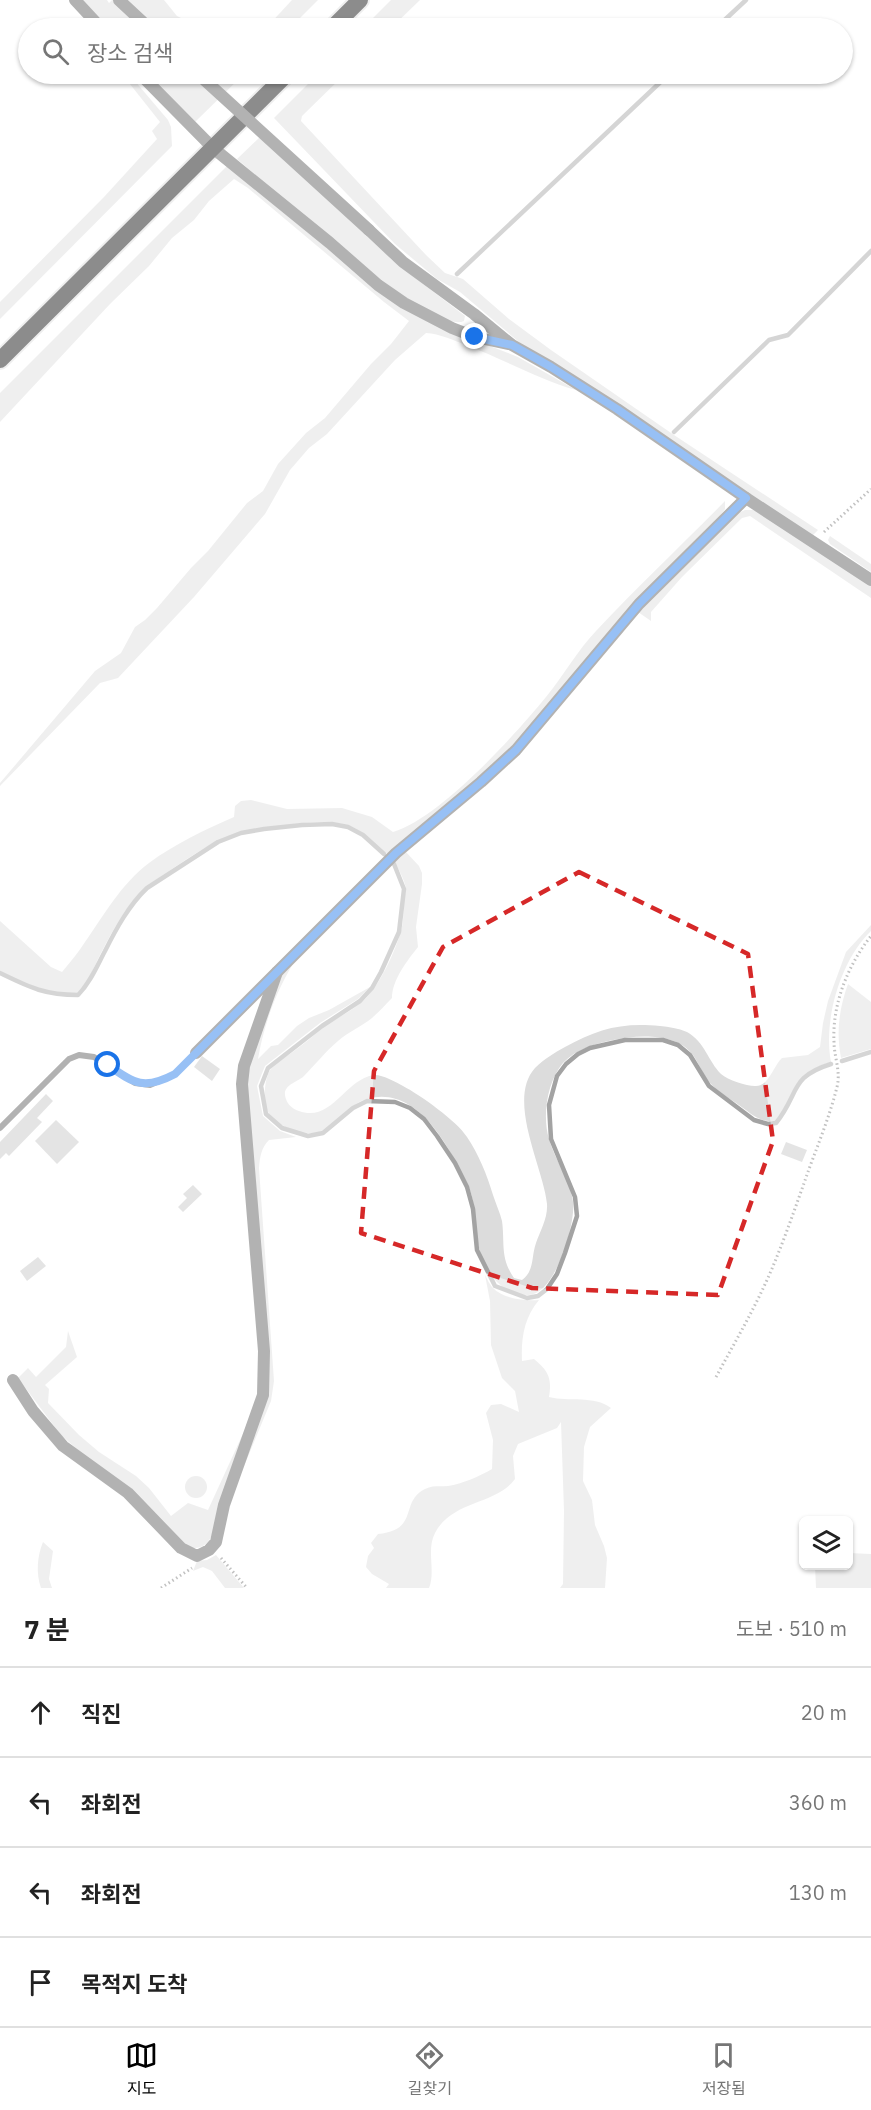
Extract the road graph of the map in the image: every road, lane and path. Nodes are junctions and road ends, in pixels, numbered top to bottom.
1 (75, 0) edge
2 (119, 0) edge
3 (360, 0) edge
4 (91, 18) edge
5 (139, 18) edge
6 (342, 18) edge
7 (150, 84) edge
8 (209, 84) edge
9 (277, 84) edge
10 (213, 148) junction
11 (512, 345) junction
12 (0, 360) edge
13 (871, 489) edge
14 (746, 498) junction
15 (814, 542) junction
16 (871, 580) edge
17 (871, 936) edge
18 (277, 972) junction
19 (196, 1053) joint
20 (0, 1128) edge
21 (716, 1377) dead end
22 (13, 1380) dead end
23 (213, 1546) junction
24 (197, 1556) junction
25 (161, 1588) edge
26 (247, 1588) edge

1 - 4 street
2 - 5 street
3 - 6 highway
7 - 10 street
8 - 11 street, bridge
9 - 10 highway
10 - 11 street
10 - 12 highway
11 - 14 street
13 - 15 path
14 - 15 street
14 - 18 street
15 - 16 street
17 - 21 path
18 - 19 street
18 - 23 street
19 - 20 lane
22 - 24 street
23 - 24 street
23 - 26 path
24 - 25 path

